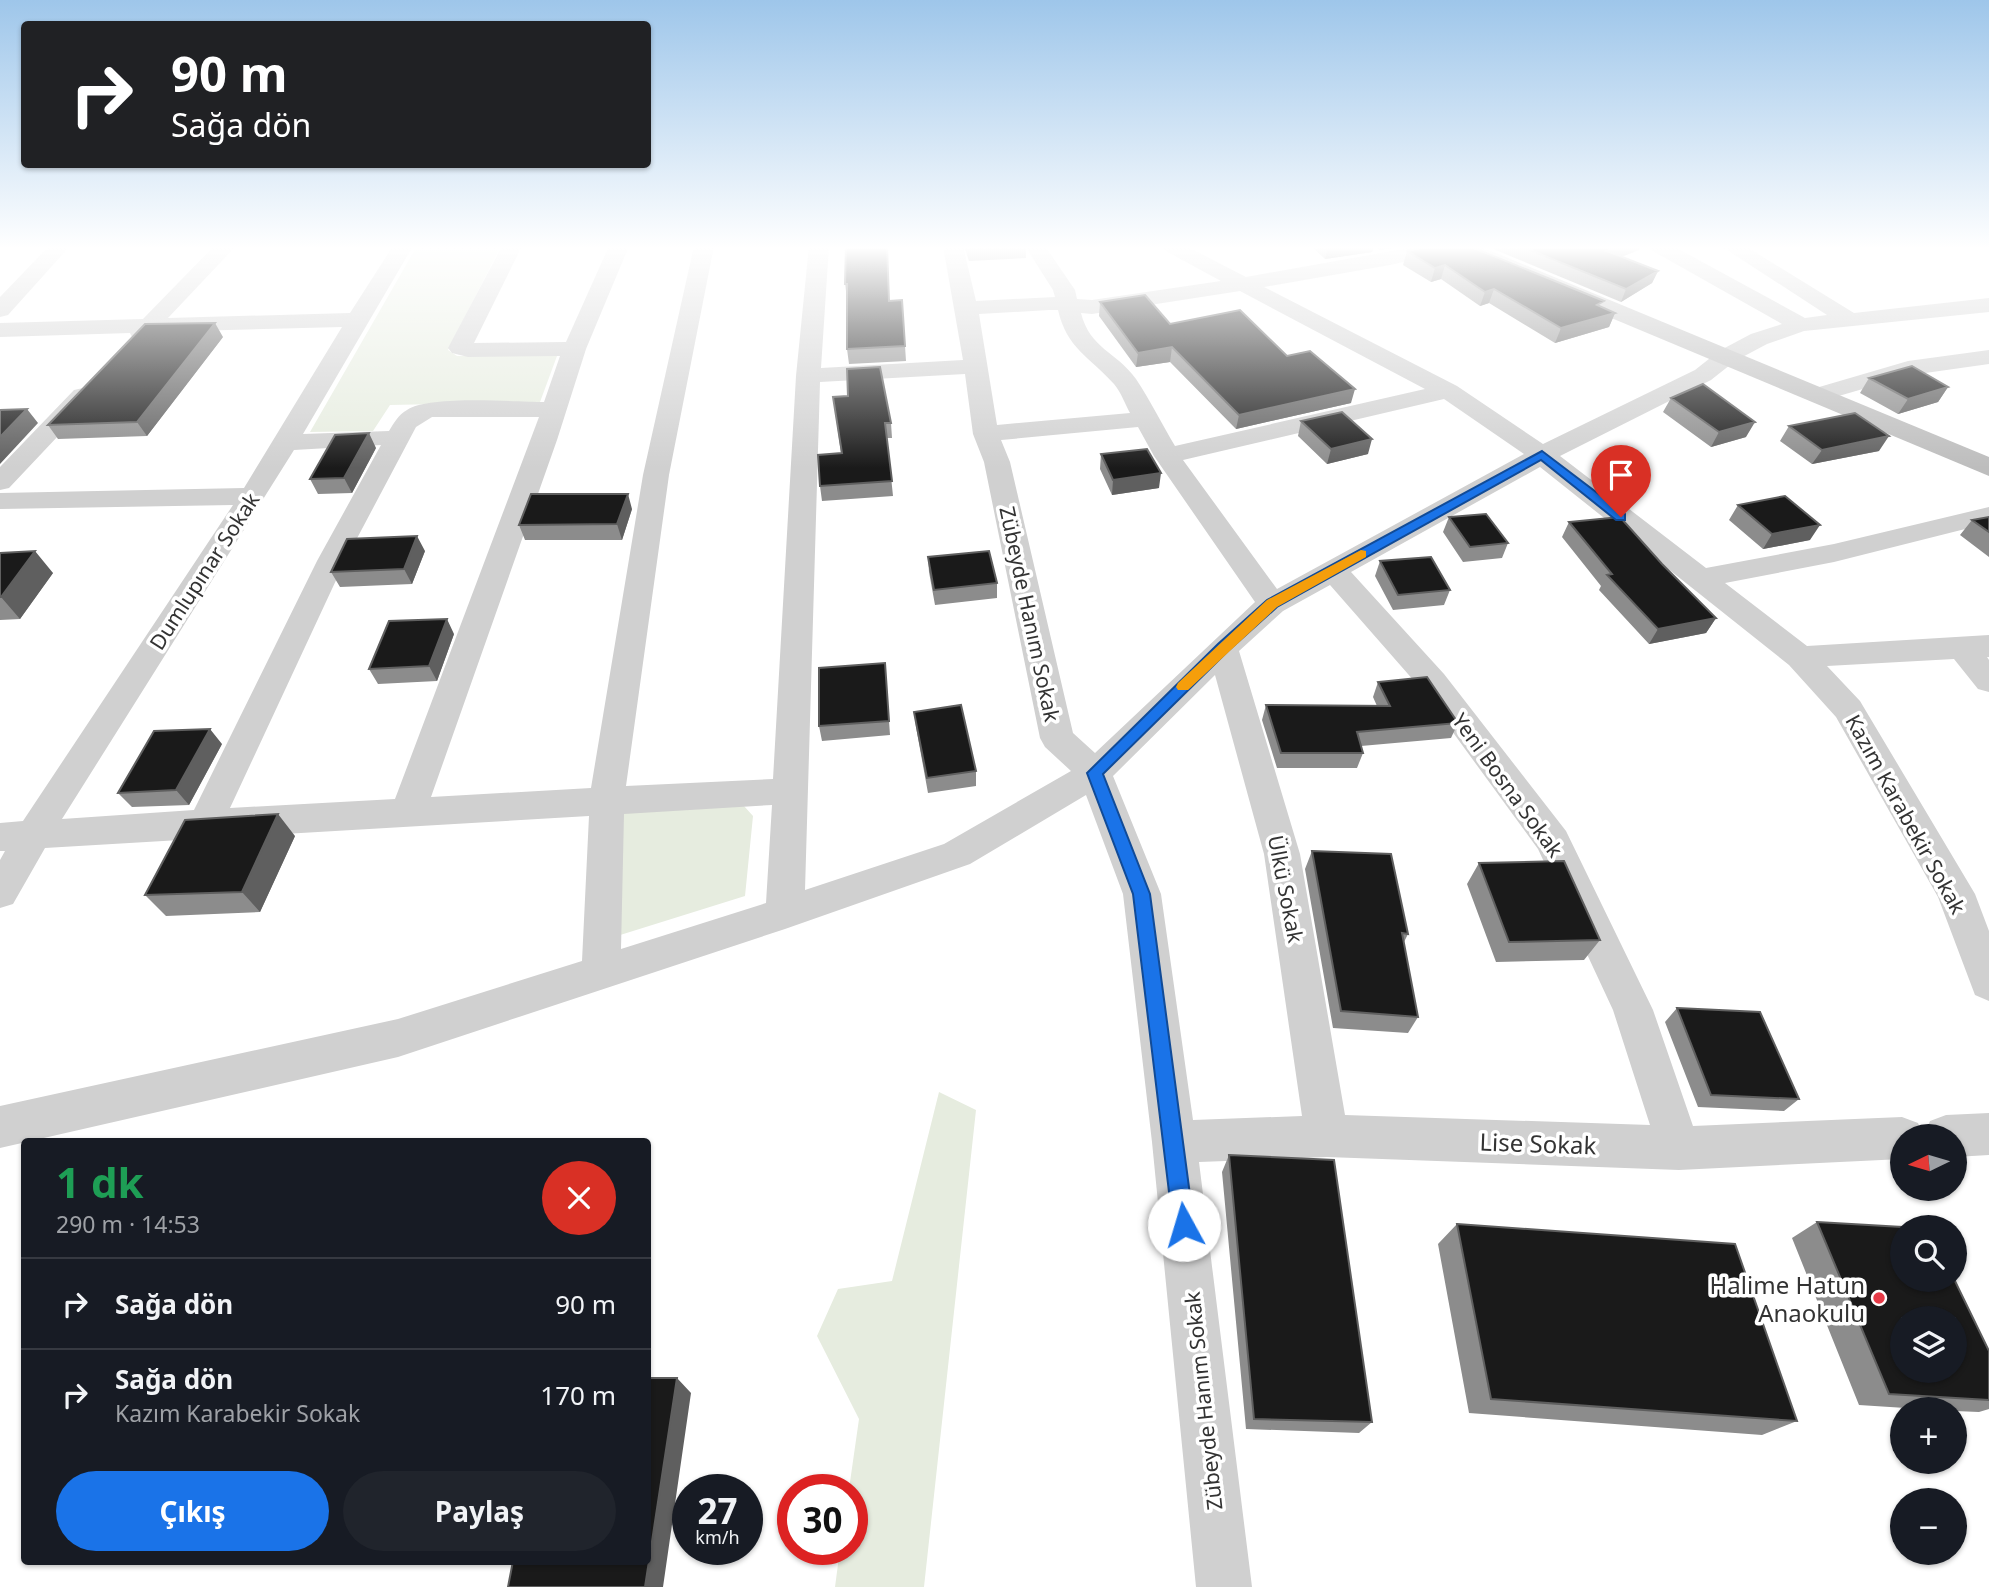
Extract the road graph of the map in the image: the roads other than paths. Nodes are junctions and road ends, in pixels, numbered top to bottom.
1 (154, 320) edge
2 (354, 320) edge
3 (356, 320) edge
4 (474, 320) edge
5 (587, 320) edge
6 (688, 320) edge
7 (813, 320) edge
8 (969, 320) edge
9 (1072, 320) edge
10 (1310, 320) edge
11 (1639, 320) edge
12 (1790, 320) edge
13 (1850, 320) edge
14 (149, 325) junction
15 (1801, 326) junction
16 (0, 330) edge
17 (574, 349) junction
18 (121, 355) edge
19 (1727, 356) junction
20 (1989, 357) edge
21 (975, 366) junction
22 (102, 374) edge
23 (808, 376) junction
24 (1448, 391) junction
25 (1818, 395) junction
26 (554, 409) junction
27 (1146, 419) junction
28 (986, 434) junction
29 (399, 436) junction
30 (284, 443) junction
31 (1542, 455) junction
32 (1167, 456) junction
33 (1989, 467) edge
34 (0, 482) edge
35 (252, 496) junction
36 (0, 501) edge
37 (1989, 515) edge
38 (1332, 569) junction
39 (1699, 579) junction
40 (1272, 604) junction
41 (1976, 647) edge
42 (1223, 648) junction
43 (1800, 657) junction
44 (1989, 681) edge
45 (1095, 773) junction
46 (790, 791) junction
47 (607, 800) junction
48 (408, 811) junction
49 (205, 823) junction
50 (17, 835) edge
51 (0, 893) edge
52 (785, 913) junction
53 (601, 973) junction
54 (1989, 983) edge
55 (0, 1127) edge
56 (1989, 1134) edge
57 (1967, 1135) edge
58 (1327, 1136) junction
59 (1890, 1139) edge
60 (1174, 1142) junction
61 (1679, 1148) junction
62 (1224, 1587) edge

1 - 14 street
2 - 14 street
3 - 30 street, Dumlupınar Sokak
4 - 17 street
5 - 17 street
6 - 47 street
7 - 23 street
8 - 21 street, Zübeyde Hanım Sokak
9 - 27 street
10 - 24 street, Kazım Karabekir Sokak
11 - 19 main road
12 - 15 street
13 - 15 street
14 - 16 street
14 - 18 street
15 - 19 street
17 - 26 street
19 - 25 main road
19 - 31 street
20 - 25 street
21 - 23 street
21 - 28 street, Zübeyde Hanım Sokak
22 - 34 street
23 - 46 street
24 - 31 street, Kazım Karabekir Sokak
24 - 32 street
25 - 33 main road
26 - 29 street
26 - 48 street
27 - 28 street
27 - 32 street
28 - 45 street, Zübeyde Hanım Sokak
29 - 30 street
29 - 49 street
30 - 35 street, Dumlupınar Sokak
31 - 38 street
31 - 39 street, Kazım Karabekir Sokak
32 - 40 street
35 - 36 street
35 - 50 street, Dumlupınar Sokak
37 - 39 street
38 - 40 street
38 - 61 street, Yeni Bosna Sokak
39 - 43 street, Kazım Karabekir Sokak
40 - 42 street
41 - 43 street
41 - 44 street
42 - 45 street
42 - 58 street, Ülkü Sokak
43 - 54 street, Kazım Karabekir Sokak
45 - 52 street
45 - 60 street, Zübeyde Hanım Sokak
46 - 47 street
46 - 52 street
47 - 48 street
47 - 53 street
48 - 49 street
49 - 50 street
50 - 51 street, Dumlupınar Sokak
52 - 53 street
53 - 55 street
56 - 57 street
58 - 60 street, Lise Sokak
58 - 61 street, Lise Sokak
59 - 61 street, Lise Sokak
60 - 62 street, Zübeyde Hanım Sokak

